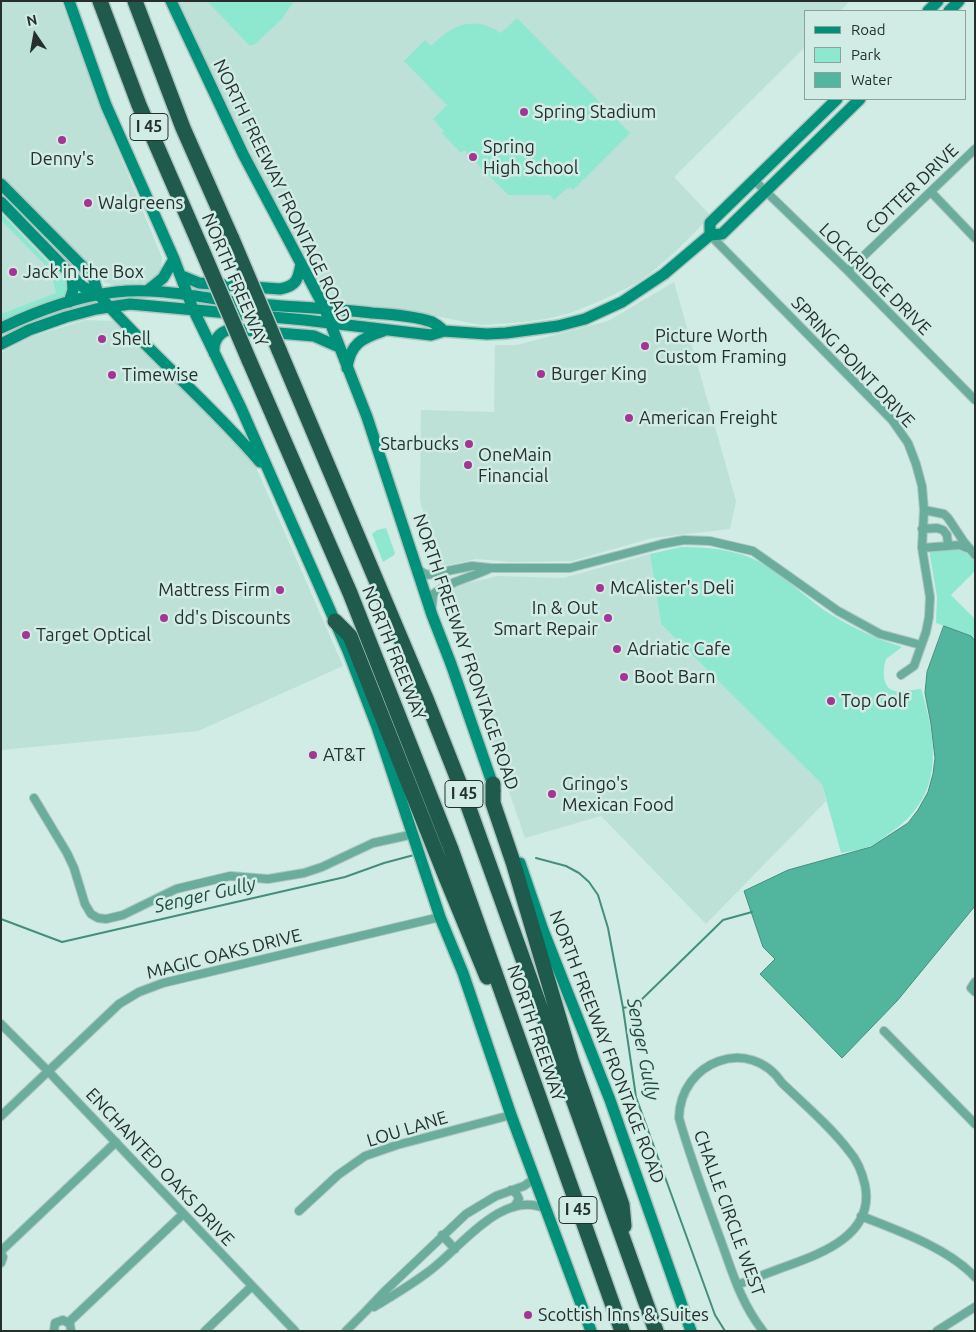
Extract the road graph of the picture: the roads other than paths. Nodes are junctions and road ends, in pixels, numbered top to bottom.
1 (69, 1) edge
2 (100, 1) edge
3 (135, 1) edge
4 (171, 1) edge
5 (959, 1) edge
6 (950, 10) edge
7 (836, 100) edge
8 (853, 101) edge
9 (975, 148) edge
10 (753, 179) junction
11 (1, 184) edge
12 (766, 191) junction
13 (931, 192) junction
14 (1, 202) edge
15 (710, 235) junction
16 (975, 238) edge
17 (174, 259) junction
18 (301, 264) junction
19 (848, 271) junction
20 (72, 275) junction
21 (182, 276) junction
22 (147, 292) junction
23 (98, 294) junction
24 (189, 296) junction
25 (69, 302) junction
26 (109, 307) junction
27 (324, 307) junction
28 (193, 309) junction
29 (330, 323) junction
30 (1, 328) edge
31 (387, 330) junction
32 (444, 331) junction
33 (1, 344) edge
34 (339, 347) junction
35 (214, 353) junction
36 (348, 368) junction
37 (975, 400) edge
38 (270, 473) junction
39 (924, 510) junction
40 (922, 529) junction
41 (948, 545) junction
42 (922, 548) junction
43 (968, 548) junction
44 (975, 555) edge
45 (491, 568) junction
46 (417, 569) junction
47 (432, 614) junction
48 (335, 621) junction
49 (921, 645) junction
50 (901, 675) dead end
51 (493, 784) junction
52 (34, 798) dead end
53 (414, 834) junction
54 (440, 917) junction
55 (1, 1024) edge
56 (884, 1031) dead end
57 (48, 1072) junction
58 (536, 1089) junction
59 (511, 1115) junction
60 (1, 1116) edge
61 (975, 1124) edge
62 (116, 1142) junction
63 (535, 1178) junction
64 (511, 1190) junction
65 (514, 1207) junction
66 (546, 1209) junction
67 (300, 1212) dead end
68 (183, 1214) junction
69 (860, 1216) junction
70 (442, 1236) junction
71 (626, 1247) junction
72 (455, 1249) junction
73 (1, 1252) edge
74 (1, 1263) edge
75 (975, 1277) edge
76 (737, 1285) junction
77 (252, 1286) junction
78 (975, 1307) edge
79 (366, 1312) junction
80 (68, 1322) junction
81 (54, 1331) edge
82 (71, 1331) edge
83 (206, 1331) edge
84 (296, 1331) edge
85 (346, 1331) edge
86 (591, 1331) edge
87 (622, 1331) edge
88 (656, 1331) edge
89 (691, 1331) edge
90 (763, 1331) edge
91 (937, 1331) edge

1 - 17 main road
2 - 58 highway, NORTH FREEWAY / I 45, bridge
3 - 71 highway, NORTH FREEWAY / I 45, bridge
4 - 18 main road, NORTH FREEWAY FRONTAGE ROAD
5 - 6 main road
7 - 10 main road
8 - 12 main road
9 - 13 street, COTTER DRIVE
10 - 12 street, LOCKRIDGE DRIVE
10 - 15 main road
11 - 23 main road
12 - 15 main road
12 - 19 street, LOCKRIDGE DRIVE
13 - 16 street
13 - 19 street, COTTER DRIVE
14 - 20 main road
15 - 32 main road
15 - 39 street, SPRING POINT DRIVE
17 - 21 main road
17 - 22 main road
18 - 21 main road
18 - 27 main road, NORTH FREEWAY FRONTAGE ROAD
19 - 37 street, LOCKRIDGE DRIVE
20 - 23 main road
20 - 25 main road
21 - 24 main road
22 - 23 main road
22 - 24 main road
23 - 25 main road
23 - 26 main road
24 - 27 main road
24 - 28 main road
25 - 30 main road
26 - 28 main road
26 - 33 main road
26 - 38 main road
27 - 29 main road, NORTH FREEWAY FRONTAGE ROAD
27 - 32 main road
28 - 29 main road
28 - 35 main road
29 - 31 main road
29 - 34 main road, NORTH FREEWAY FRONTAGE ROAD
31 - 32 main road
31 - 36 main road
34 - 35 main road
34 - 36 main road, NORTH FREEWAY FRONTAGE ROAD
35 - 38 main road
36 - 46 main road, NORTH FREEWAY FRONTAGE ROAD
38 - 48 main road
39 - 40 street, SPRING POINT DRIVE
39 - 43 street
40 - 41 street
40 - 42 street, SPRING POINT DRIVE
41 - 42 street
41 - 43 street
42 - 49 street, SPRING POINT DRIVE
43 - 44 street
45 - 46 street
45 - 47 street
45 - 49 street
46 - 47 main road, NORTH FREEWAY FRONTAGE ROAD
47 - 51 main road, NORTH FREEWAY FRONTAGE ROAD
48 - 53 main road
48 - 58 highway
49 - 50 street, SPRING POINT DRIVE
51 - 71 highway
51 - 89 main road, NORTH FREEWAY FRONTAGE ROAD
52 - 53 street
53 - 54 main road
54 - 57 street, MAGIC OAKS DRIVE
54 - 59 main road
55 - 57 street, ENCHANTED OAKS DRIVE
56 - 61 street
57 - 60 street, MAGIC OAKS DRIVE
57 - 62 street, ENCHANTED OAKS DRIVE
58 - 87 highway, NORTH FREEWAY / I 45
59 - 63 main road
59 - 67 street, LOU LANE
62 - 68 street, ENCHANTED OAKS DRIVE
62 - 73 street
63 - 64 street
63 - 66 main road
64 - 65 street
64 - 70 street
65 - 66 street
65 - 72 street
66 - 86 main road
68 - 77 street, ENCHANTED OAKS DRIVE
68 - 80 street
69 - 75 street
69 - 76 street
69 - 76 street, CHALLE CIRCLE WEST
70 - 72 street
70 - 79 street
71 - 88 highway, NORTH FREEWAY / I 45
72 - 79 street
73 - 74 street
76 - 90 street, CHALLE CIRCLE WEST
77 - 83 street
77 - 84 street, ENCHANTED OAKS DRIVE
78 - 91 street
79 - 85 street
80 - 81 street
80 - 82 street

